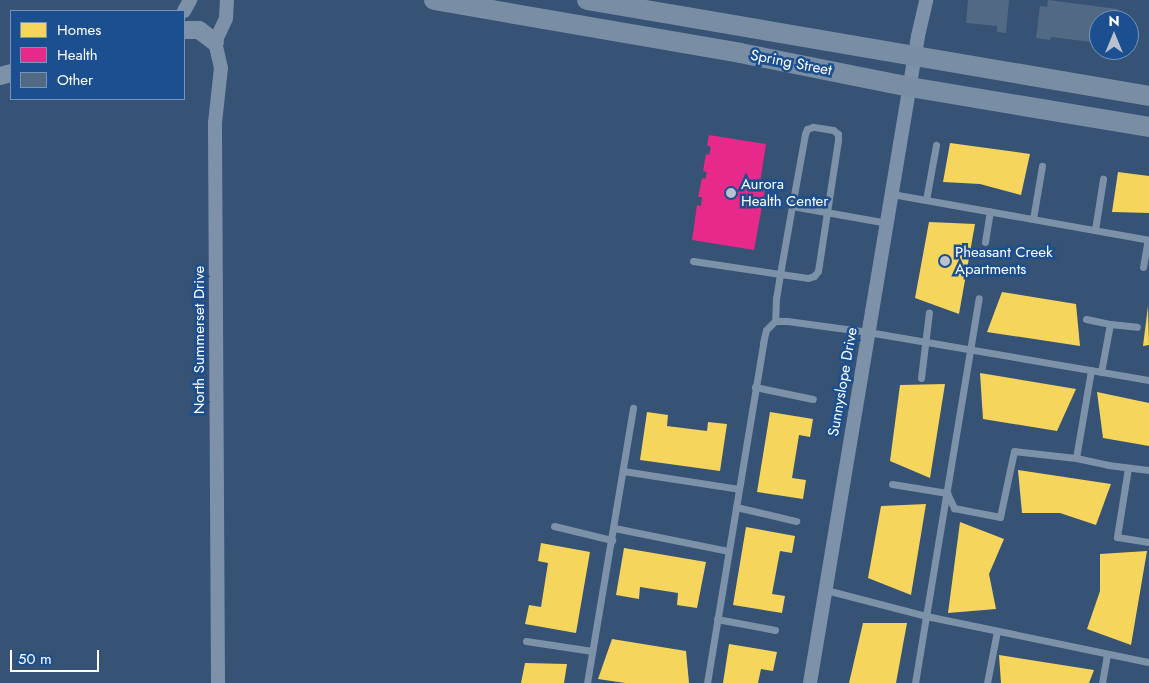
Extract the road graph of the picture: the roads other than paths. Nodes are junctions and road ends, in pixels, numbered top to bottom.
1 (227, 0) edge
2 (434, 0) edge
3 (587, 0) edge
4 (926, 0) edge
5 (185, 30) edge
6 (215, 42) junction
7 (915, 55) junction
8 (910, 87) junction
9 (1102, 88) junction
10 (1149, 96) edge
11 (1095, 118) junction
12 (1149, 127) edge
13 (936, 145) dead end
14 (1042, 166) dead end
15 (1104, 179) dead end
16 (892, 194) junction
17 (926, 200) junction
18 (792, 206) junction
19 (990, 211) junction
20 (827, 212) junction
21 (1033, 219) junction
22 (887, 223) junction
23 (1095, 230) junction
24 (1148, 240) edge
25 (985, 242) dead end
26 (693, 261) dead end
27 (1143, 267) dead end
28 (780, 274) junction
29 (979, 298) dead end
30 (929, 312) dead end
31 (1086, 319) dead end
32 (775, 321) junction
33 (1110, 324) junction
34 (1137, 327) dead end
35 (868, 332) junction
36 (927, 343) junction
37 (971, 350) junction
38 (1091, 370) junction
39 (1101, 372) junction
40 (921, 378) dead end
41 (1149, 380) edge
42 (756, 387) junction
43 (813, 400) dead end
44 (634, 408) dead end
45 (1076, 458) junction
46 (1128, 468) junction
47 (1149, 470) edge
48 (623, 471) junction
49 (892, 484) dead end
50 (738, 489) junction
51 (947, 493) junction
52 (736, 507) junction
53 (796, 521) dead end
54 (554, 526) dead end
55 (614, 528) junction
56 (612, 540) junction
57 (1149, 542) edge
58 (728, 551) junction
59 (826, 590) junction
60 (926, 616) junction
61 (717, 619) junction
62 (775, 630) dead end
63 (997, 631) junction
64 (526, 642) dead end
65 (592, 651) junction
66 (1107, 654) junction
67 (1149, 662) edge
68 (218, 683) edge
69 (587, 683) edge
70 (707, 683) edge
71 (810, 683) edge
72 (915, 683) edge
73 (987, 683) edge
74 (1102, 683) edge

1 - 6 street
2 - 8 main road, Spring Street
3 - 7 main road, Spring Street
4 - 7 street, Sunnyslope Drive
5 - 6 street
6 - 68 street, North Summerset Drive
7 - 8 street, Sunnyslope Drive
7 - 9 main road, Spring Street
8 - 11 main road, Spring Street
8 - 16 street, Sunnyslope Drive
9 - 10 main road, Spring Street
9 - 11 main road
11 - 12 main road, Spring Street
13 - 17 lane
14 - 21 lane
15 - 23 lane
16 - 17 lane
16 - 22 street, Sunnyslope Drive
17 - 19 lane
18 - 20 lane
18 - 20 lane
18 - 28 lane
19 - 21 lane
19 - 25 lane
20 - 22 lane
20 - 28 lane
21 - 23 lane
22 - 35 street, Sunnyslope Drive
23 - 24 lane
24 - 27 lane
26 - 28 lane
28 - 32 lane
29 - 37 lane
30 - 36 lane
31 - 33 lane
32 - 35 lane
32 - 42 lane
33 - 34 lane
33 - 39 lane
35 - 36 lane
35 - 59 street, Sunnyslope Drive
36 - 37 lane
36 - 40 lane
37 - 38 lane
37 - 51 lane
38 - 39 lane
38 - 45 lane
39 - 41 lane
42 - 43 lane
42 - 50 lane
44 - 48 lane
45 - 46 lane
45 - 51 lane
46 - 47 lane
46 - 57 lane
48 - 50 lane
48 - 55 lane
49 - 51 lane
50 - 52 lane
51 - 60 lane
52 - 53 lane
52 - 58 lane
54 - 56 lane
55 - 56 lane
55 - 58 lane
56 - 65 lane
58 - 61 lane
59 - 60 lane
59 - 71 street, Sunnyslope Drive
60 - 63 lane
60 - 72 lane
61 - 62 lane
61 - 70 lane
63 - 66 lane
63 - 73 lane
64 - 65 lane
65 - 69 lane
66 - 67 lane
66 - 74 lane

